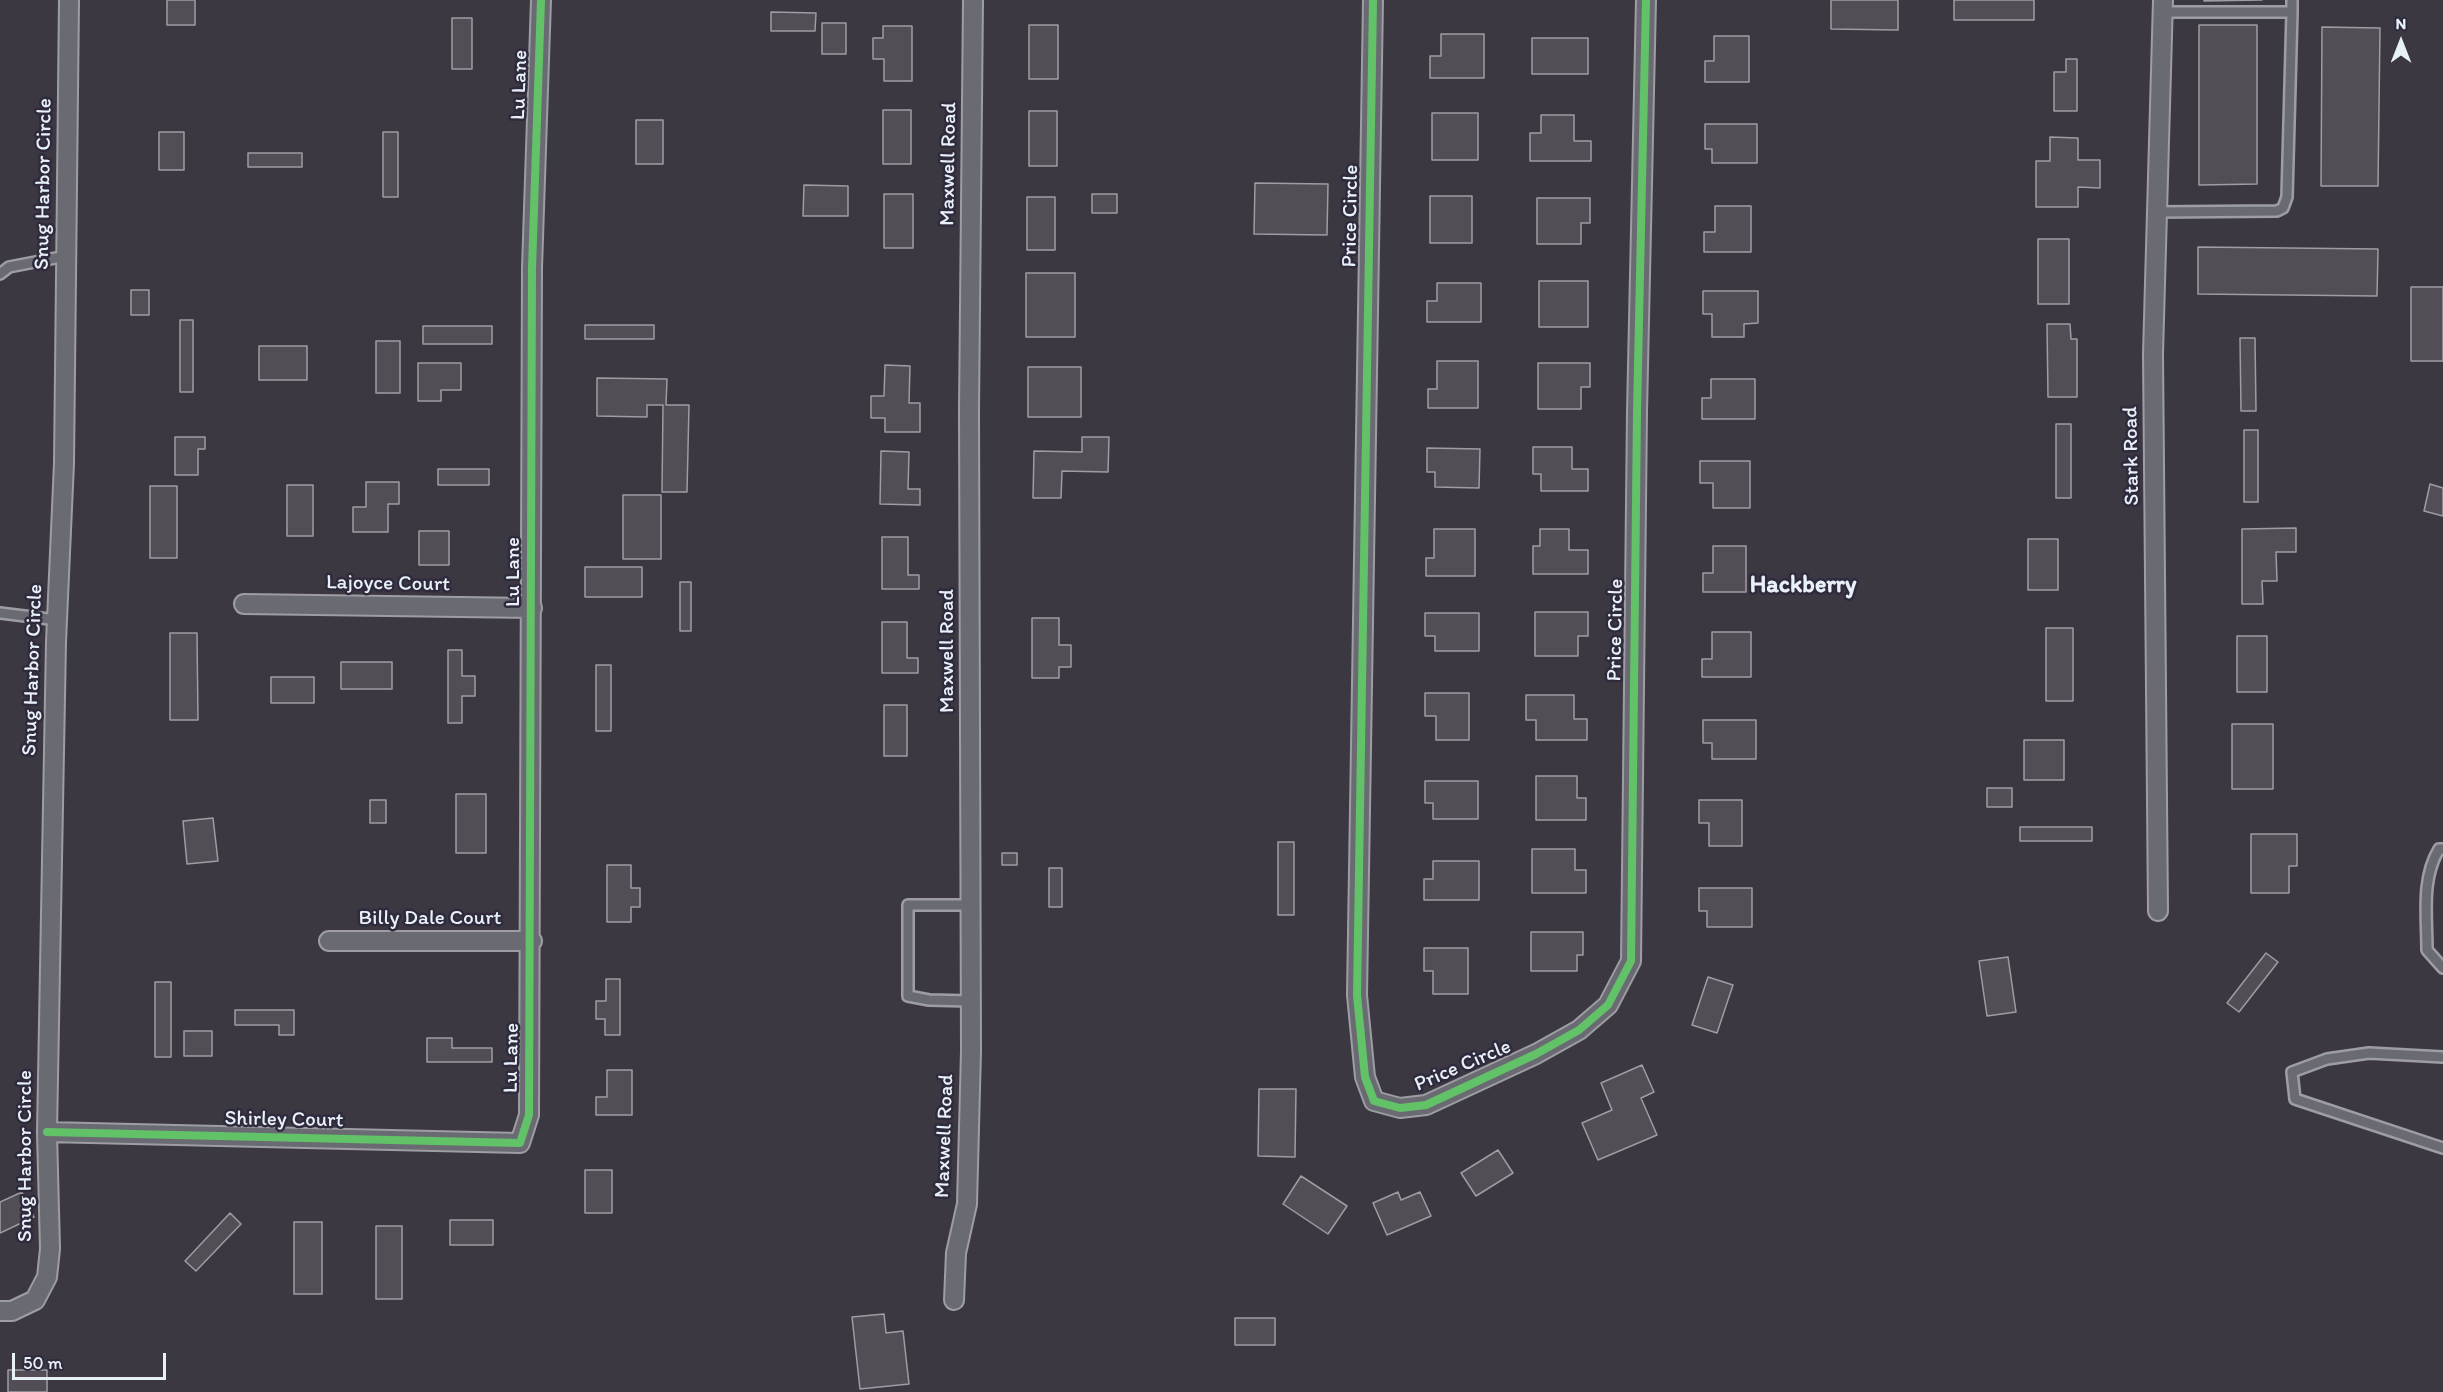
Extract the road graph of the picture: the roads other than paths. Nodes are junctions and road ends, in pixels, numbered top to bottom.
1 (69, 0) edge
2 (541, 0) edge
3 (973, 0) edge
4 (1373, 0) edge
5 (1646, 0) edge
6 (2292, 0) edge
7 (2162, 6) edge
8 (2292, 12) junction
9 (2157, 212) junction
10 (66, 256) junction
11 (0, 274) edge
12 (244, 604) dead end
13 (532, 608) junction
14 (0, 614) edge
15 (57, 620) junction
16 (2443, 849) edge
17 (971, 905) junction
18 (2158, 911) dead end
19 (328, 941) dead end
20 (532, 941) junction
21 (2443, 968) edge
22 (971, 1001) junction
23 (2443, 1057) edge
24 (47, 1132) junction
25 (520, 1143) joint
26 (2443, 1148) edge
27 (954, 1300) dead end
28 (0, 1311) edge

1 - 10 street, Snug Harbor Circle
2 - 13 street, Lu Lane
3 - 17 street, Maxwell Road
4 - 5 street, Price Circle
6 - 8 lane
7 - 8 lane
7 - 9 street, Stark Road
8 - 9 lane
9 - 18 street, Stark Road
10 - 11 lane
10 - 15 street, Snug Harbor Circle
12 - 13 street, Lajoyce Court
13 - 20 street, Lu Lane
14 - 15 lane
15 - 24 street, Snug Harbor Circle
16 - 21 lane
17 - 22 street, Maxwell Road
17 - 22 lane
19 - 20 street, Billy Dale Court
20 - 25 street, Lu Lane
22 - 27 street, Maxwell Road
23 - 26 lane
24 - 25 street, Shirley Court
24 - 28 street, Snug Harbor Circle

